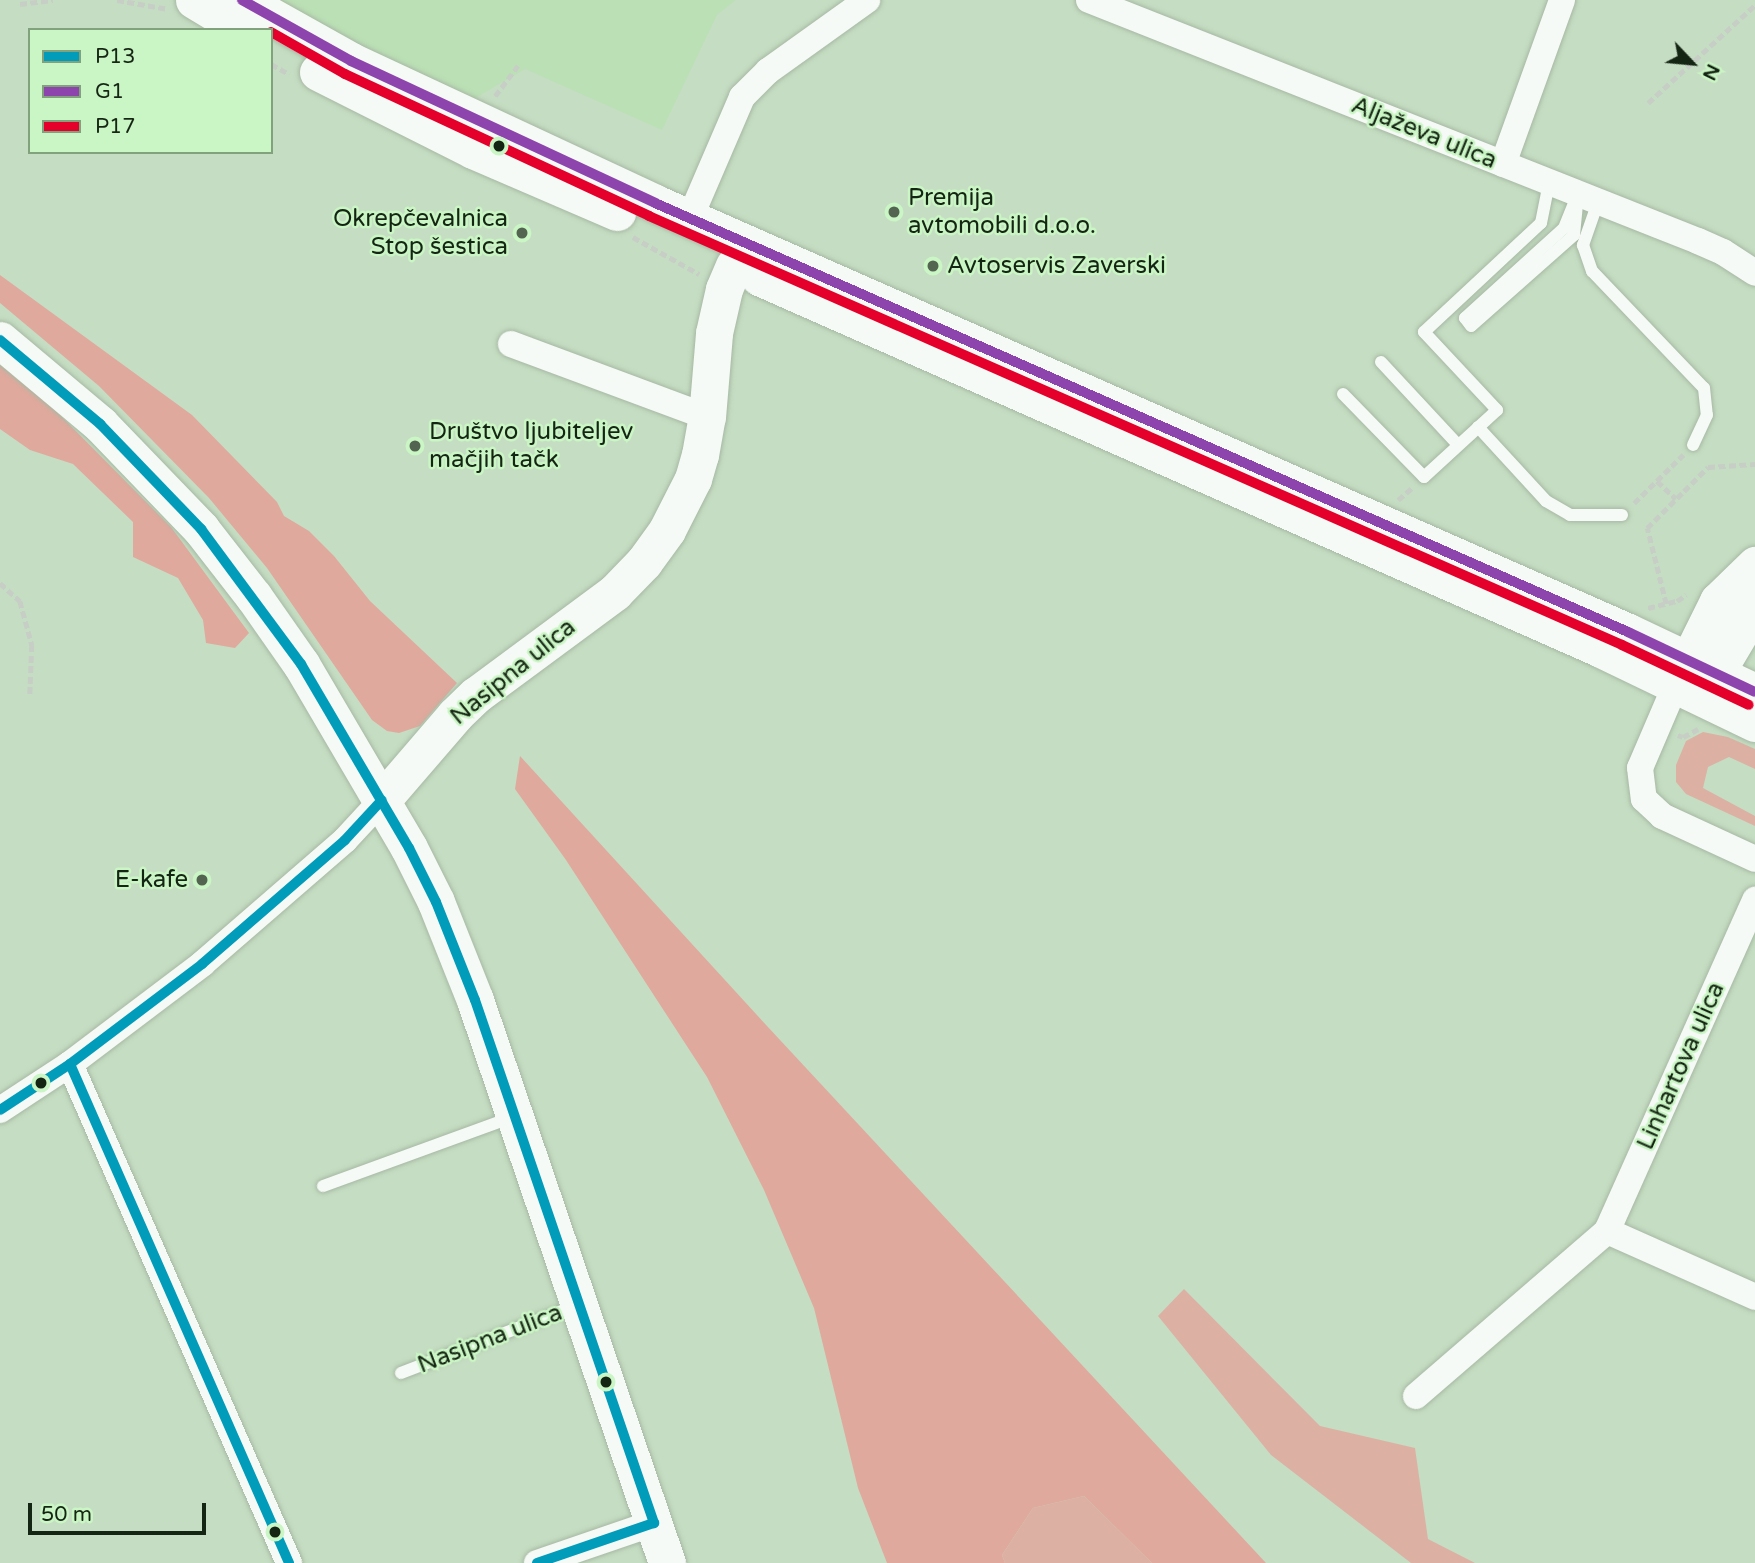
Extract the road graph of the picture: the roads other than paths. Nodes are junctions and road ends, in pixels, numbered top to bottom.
1 (242, 0) edge
2 (867, 0) edge
3 (1089, 0) edge
4 (1562, 0) edge
5 (186, 5) edge
6 (239, 28) edge
7 (273, 46) edge
8 (1503, 164) junction
9 (1549, 183) junction
10 (1588, 198) junction
11 (690, 218) junction
12 (734, 266) junction
13 (1755, 273) edge
14 (0, 340) edge
15 (511, 344) dead end
16 (1381, 362) dead end
17 (1343, 394) dead end
18 (707, 417) junction
19 (1478, 427) junction
20 (1693, 444) road end
21 (1458, 445) junction
22 (1622, 515) road end
23 (1755, 565) edge
24 (1755, 607) edge
25 (1695, 679) junction
26 (1755, 692) edge
27 (1755, 723) edge
28 (382, 800) junction
29 (1755, 859) edge
30 (1755, 900) edge
31 (70, 1064) junction
32 (0, 1110) edge
33 (514, 1116) junction
34 (323, 1186) dead end
35 (1607, 1231) junction
36 (1755, 1297) edge
37 (578, 1305) junction
38 (401, 1373) dead end
39 (1416, 1396) dead end
40 (654, 1523) junction
41 (289, 1563) edge
42 (537, 1563) edge
43 (667, 1563) edge

1 - 11 main road
2 - 11 street
3 - 8 street, Aljaževa ulica
4 - 8 street
5 - 6 main road
7 - 12 main road
8 - 9 street, Aljaževa ulica
9 - 10 street, Aljaževa ulica
9 - 19 lane
10 - 10 lane
10 - 13 street, Aljaževa ulica
10 - 20 lane
11 - 25 main road
12 - 18 main road, Nasipna ulica
12 - 25 main road
14 - 28 main road
15 - 18 street
16 - 21 lane
17 - 21 lane
18 - 28 main road, Nasipna ulica
19 - 21 lane
19 - 22 lane
23 - 25 main road
24 - 25 main road
25 - 26 main road
25 - 27 main road
25 - 29 street
28 - 31 street
28 - 33 main road, Nasipna ulica
30 - 35 street, Linhartova ulica
31 - 32 street
31 - 41 street
33 - 34 lane
33 - 37 main road, Nasipna ulica
35 - 36 street
35 - 39 street, Linhartova ulica
37 - 38 lane, Nasipna ulica
37 - 40 main road, Nasipna ulica
40 - 42 street
40 - 43 main road, Nasipna ulica

